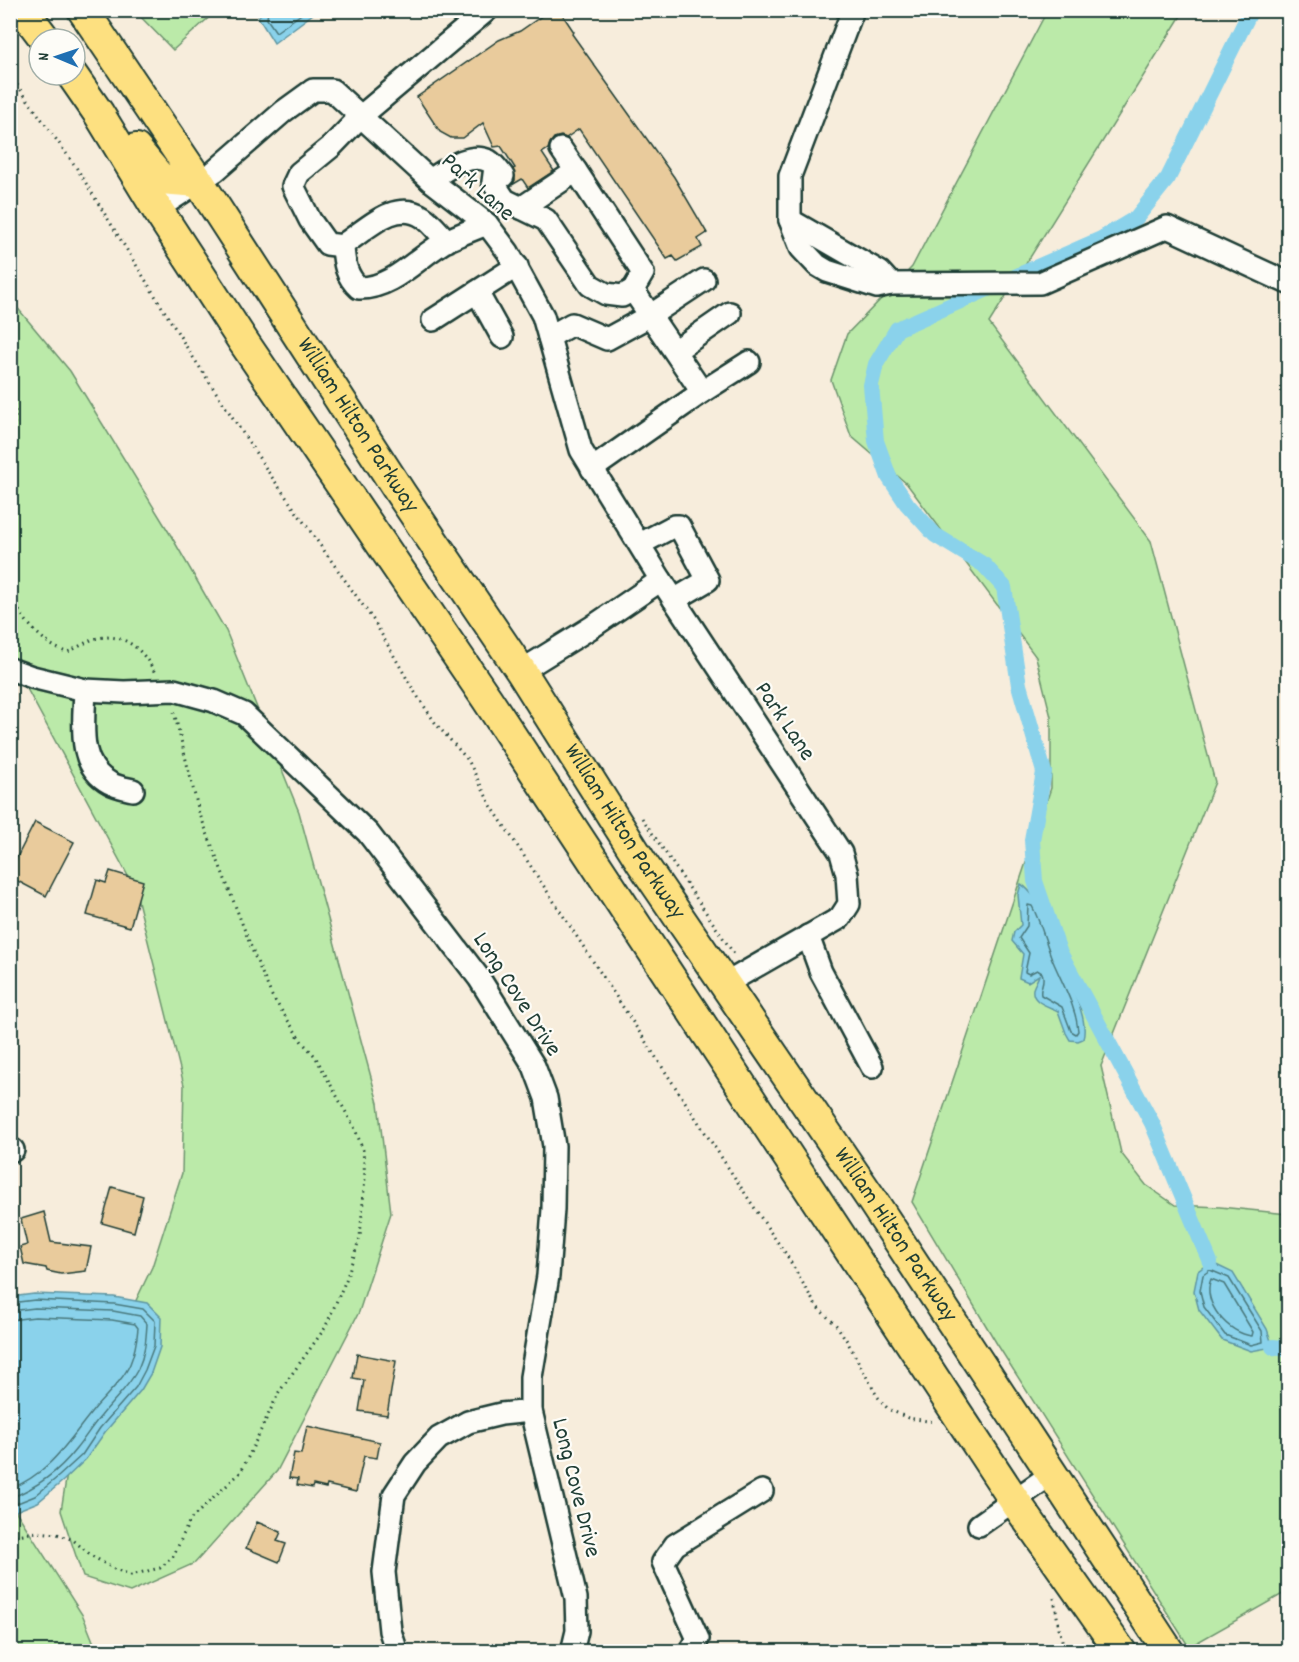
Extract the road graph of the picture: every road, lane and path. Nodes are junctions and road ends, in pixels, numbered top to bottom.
1 (23, 10) edge
2 (83, 10) edge
3 (487, 10) edge
4 (853, 10) edge
5 (36, 27) edge
6 (10, 75) edge
7 (81, 87) edge
8 (83, 87) edge
9 (360, 117) junction
10 (561, 148) dead end
11 (576, 171) junction
12 (430, 180) junction
13 (200, 182) junction
14 (521, 208) junction
15 (157, 209) junction
16 (490, 228) junction
17 (447, 241) junction
18 (343, 246) junction
19 (517, 266) junction
20 (704, 280) dead end
21 (1288, 283) edge
22 (633, 290) junction
23 (477, 292) junction
24 (730, 313) dead end
25 (651, 315) junction
26 (433, 321) dead end
27 (502, 337) dead end
28 (549, 337) junction
29 (675, 351) junction
30 (749, 362) dead end
31 (702, 392) junction
32 (10, 393) edge
33 (10, 435) edge
34 (592, 469) junction
35 (640, 544) junction
36 (406, 580) junction
37 (661, 580) junction
38 (10, 595) edge
39 (674, 600) junction
40 (10, 669) edge
41 (520, 671) junction
42 (85, 690) junction
43 (165, 690) junction
44 (133, 790) dead end
45 (808, 936) junction
46 (725, 984) junction
47 (872, 1067) dead end
48 (531, 1412) junction
49 (939, 1425) dead end
50 (1053, 1473) junction
51 (762, 1491) dead end
52 (1014, 1500) junction
53 (979, 1525) dead end
54 (10, 1536) edge
55 (1052, 1592) dead end
56 (397, 1652) edge
57 (572, 1652) edge
58 (690, 1652) edge
59 (1065, 1652) edge
60 (1121, 1652) edge
61 (1169, 1652) edge

1 - 5 highway
2 - 13 highway, William Hilton Parkway
3 - 9 street
4 - 21 street
6 - 49 path
7 - 15 highway, William Hilton Parkway
8 - 13 highway
9 - 12 street, Park Lane
9 - 13 street, Park Lane
9 - 18 street
10 - 11 street
11 - 14 street
11 - 22 street
12 - 14 street
12 - 16 street, Park Lane
13 - 15 street, Park Lane
13 - 41 highway, William Hilton Parkway
14 - 16 street
14 - 22 street
15 - 36 highway, William Hilton Parkway
16 - 17 street
16 - 19 street, Park Lane
17 - 18 street
17 - 18 street
19 - 23 street
19 - 28 street, Park Lane
20 - 25 street
22 - 25 street
23 - 26 street
23 - 27 street
24 - 29 street
25 - 28 street
25 - 29 street
28 - 34 street, Park Lane
29 - 31 street
30 - 31 street
31 - 34 street
32 - 33 path
34 - 35 street, Park Lane
35 - 37 street, Park Lane
35 - 39 street
36 - 41 highway
36 - 52 highway, William Hilton Parkway
37 - 39 street, Park Lane
37 - 41 street
38 - 43 path
39 - 45 street, Park Lane
40 - 42 street, Long Cove Drive
41 - 46 highway, William Hilton Parkway
42 - 43 street, Long Cove Drive
42 - 44 street
43 - 48 street, Long Cove Drive
43 - 54 path
45 - 46 street, Park Lane
45 - 47 street
46 - 50 highway, William Hilton Parkway
48 - 56 street
48 - 57 street, Long Cove Drive
50 - 52 street
50 - 61 highway, William Hilton Parkway
51 - 58 street
52 - 53 street
52 - 60 highway, William Hilton Parkway
55 - 59 path

